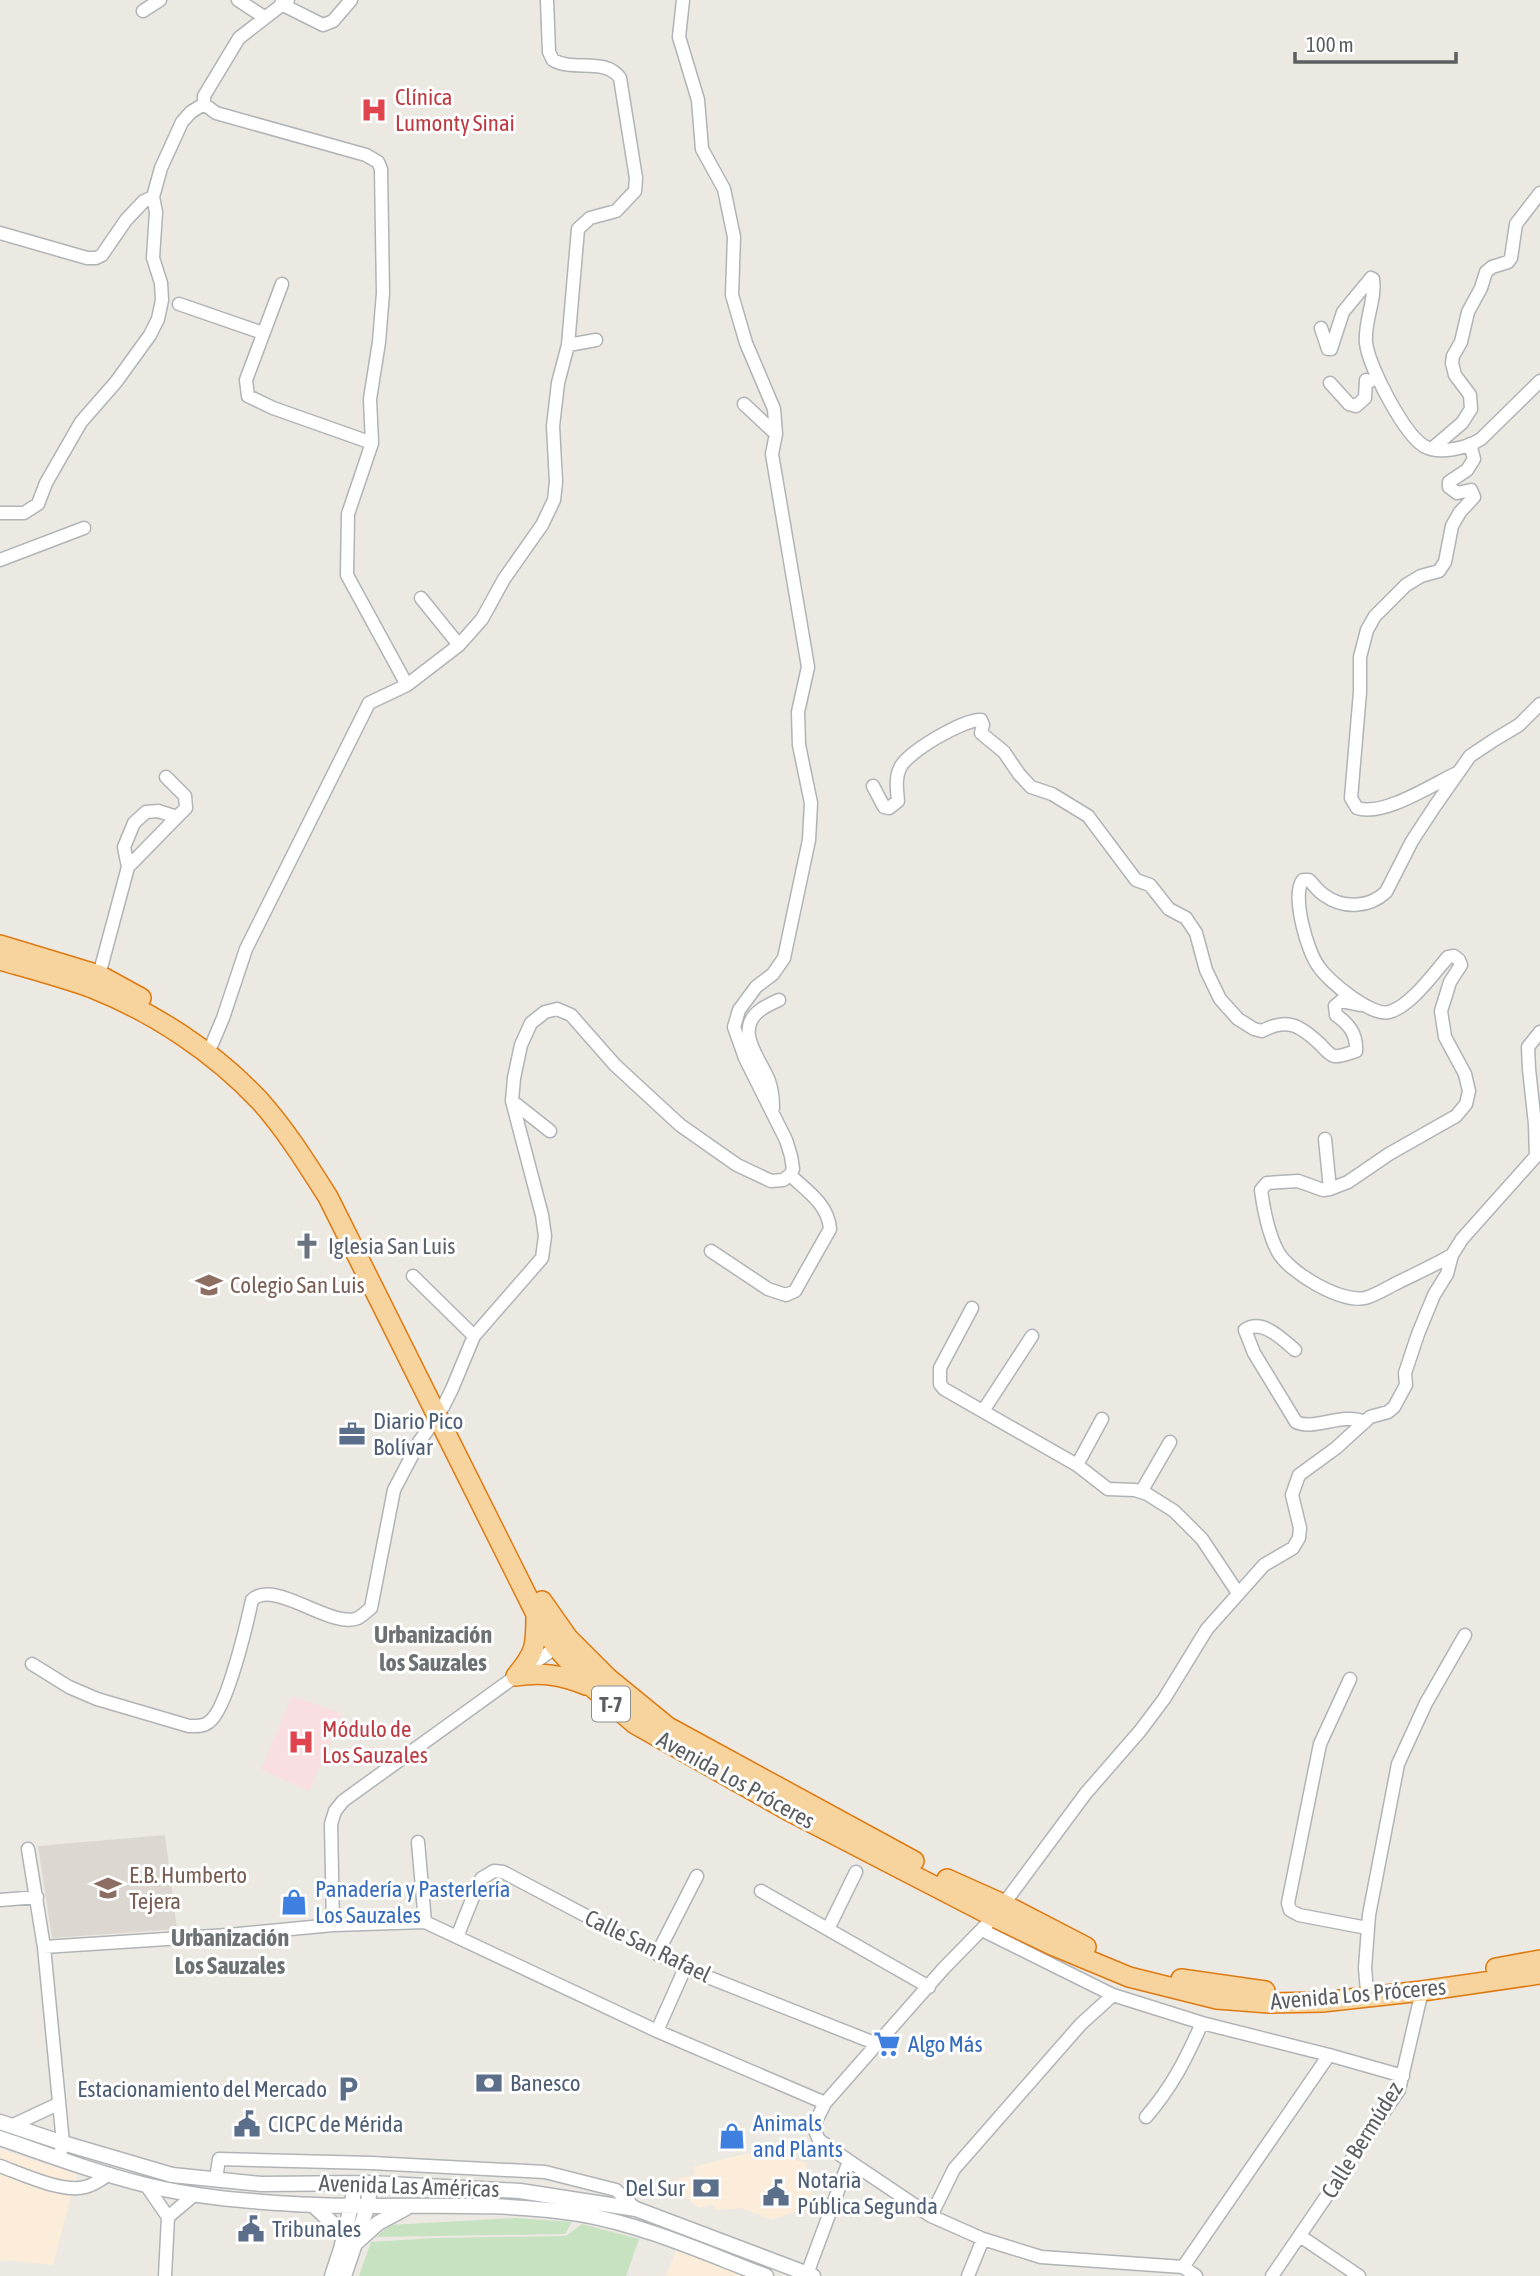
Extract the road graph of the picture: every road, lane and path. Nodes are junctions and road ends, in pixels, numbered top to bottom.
1 (160, 0) edge
2 (238, 0) edge
3 (351, 0) edge
4 (547, 0) edge
5 (683, 0) edge
6 (285, 2) edge
7 (143, 11) dead end
8 (264, 17) junction
9 (204, 104) junction
10 (1540, 194) edge
11 (153, 197) junction
12 (0, 233) edge
13 (282, 284) dead end
14 (179, 304) dead end
15 (1321, 328) dead end
16 (264, 333) junction
17 (596, 341) dead end
18 (568, 345) junction
19 (1540, 381) edge
20 (1330, 383) dead end
21 (1384, 389) junction
22 (744, 404) dead end
23 (776, 434) junction
24 (372, 443) junction
25 (1470, 444) junction
26 (1436, 450) junction
27 (0, 513) edge
28 (85, 528) dead end
29 (0, 560) edge
30 (421, 598) dead end
31 (459, 645) junction
32 (407, 685) junction
33 (1540, 704) edge
34 (1461, 770) junction
35 (166, 777) dead end
36 (873, 786) dead end
37 (177, 817) junction
38 (128, 867) junction
39 (0, 945) edge
40 (0, 960) edge
41 (99, 975) junction
42 (779, 1000) dead end
43 (1361, 1004) junction
44 (1540, 1032) edge
45 (212, 1044) junction
46 (512, 1101) junction
47 (774, 1115) junction
48 (550, 1131) dead end
49 (1325, 1139) dead end
50 (790, 1175) junction
51 (1330, 1189) junction
52 (710, 1251) dead end
53 (1452, 1255) junction
54 (413, 1276) dead end
55 (972, 1308) dead end
56 (474, 1336) junction
57 (1032, 1336) dead end
58 (1295, 1350) dead end
59 (983, 1411) junction
60 (440, 1412) junction
61 (1102, 1419) dead end
62 (1365, 1422) junction
63 (1170, 1442) dead end
64 (1077, 1465) junction
65 (1141, 1492) junction
66 (1238, 1593) junction
67 (536, 1614) junction
68 (1465, 1635) dead end
69 (562, 1643) junction
70 (32, 1664) dead end
71 (516, 1676) junction
72 (1350, 1679) dead end
73 (592, 1687) junction
74 (418, 1842) dead end
75 (28, 1849) dead end
76 (856, 1872) dead end
77 (697, 1877) dead end
78 (761, 1891) dead end
79 (37, 1898) junction
80 (0, 1900) edge
81 (993, 1917) junction
82 (425, 1922) junction
83 (333, 1926) junction
84 (1367, 1928) junction
85 (828, 1929) junction
86 (457, 1937) junction
87 (44, 1947) junction
88 (657, 1954) junction
89 (1540, 1960) edge
90 (685, 1968) junction
91 (1540, 1974) edge
92 (929, 1987) junction
93 (1367, 1991) junction
94 (1422, 1992) junction
95 (1113, 1995) junction
96 (1202, 2023) junction
97 (657, 2031) junction
98 (877, 2044) junction
99 (1329, 2054) junction
100 (1403, 2076) junction
101 (58, 2104) junction
102 (825, 2104) junction
103 (1146, 2117) dead end
104 (6, 2124) edge
105 (0, 2138) edge
106 (62, 2143) junction
107 (59, 2158) junction
108 (849, 2161) junction
109 (294, 2162) junction
110 (0, 2166) edge
111 (527, 2171) junction
112 (109, 2174) junction
113 (216, 2179) junction
114 (294, 2182) junction
115 (363, 2184) junction
116 (146, 2185) junction
117 (525, 2192) junction
118 (194, 2195) junction
119 (313, 2205) junction
120 (368, 2205) junction
121 (352, 2206) junction
122 (407, 2207) junction
123 (636, 2209) junction
124 (931, 2216) junction
125 (168, 2217) junction
126 (1300, 2236) junction
127 (983, 2239) junction
128 (349, 2245) junction
129 (1183, 2267) junction
130 (810, 2275) edge
131 (165, 2276) edge
132 (332, 2276) edge
133 (344, 2276) edge
134 (766, 2276) edge
135 (968, 2276) edge
136 (1196, 2276) edge
137 (1272, 2276) edge
138 (1359, 2276) edge

1 - 7 street
2 - 8 street
3 - 6 street
4 - 18 street
5 - 23 street
6 - 8 street
8 - 9 street
9 - 11 street
9 - 24 street
10 - 26 street
11 - 12 street
11 - 27 street
13 - 16 street
14 - 16 street
15 - 21 street
16 - 24 street
17 - 18 street
18 - 31 street
19 - 25 street
20 - 21 street
21 - 26 street
22 - 23 street
23 - 47 street
24 - 32 street
25 - 26 street
25 - 34 street
28 - 29 street
30 - 31 street
31 - 32 street
32 - 45 street
33 - 34 street
34 - 43 street
35 - 37 street
36 - 43 street
37 - 38 street
37 - 38 street
38 - 41 street
39 - 41 highway, Avenida Los Próceres / T-7
40 - 60 highway, Avenida Los Próceres / T-7
41 - 45 highway, Avenida Los Próceres / T-7
42 - 47 street
43 - 51 street
44 - 53 street
45 - 60 highway, Avenida Los Próceres / T-7
46 - 48 street
46 - 50 street
46 - 56 street
47 - 50 street
49 - 51 street
50 - 52 street
51 - 53 street
53 - 62 street
54 - 56 street
55 - 59 street
56 - 60 street
57 - 59 street
58 - 62 street
59 - 64 street
60 - 67 highway, Avenida Los Próceres / T-7
60 - 69 highway, Avenida Los Próceres / T-7
60 - 70 street
61 - 64 street
62 - 66 street
63 - 65 street
64 - 65 street
65 - 66 street
66 - 81 street
67 - 69 highway, Avenida Los Próceres / T-7
67 - 71 highway
68 - 84 street
69 - 71 street
69 - 73 highway, Avenida Los Próceres / T-7
69 - 81 highway, Avenida Los Próceres / T-7
71 - 73 highway, T-7
71 - 83 street
72 - 84 street
73 - 81 highway, Avenida Los Próceres / T-7
74 - 82 street
75 - 79 street
76 - 85 street
77 - 88 street
78 - 85 street
79 - 80 street
79 - 87 street
81 - 92 street
81 - 93 highway, Avenida Los Próceres / T-7
81 - 94 highway, Avenida Los Próceres / T-7
81 - 95 street
82 - 83 street
82 - 86 street
83 - 87 street
84 - 93 street
85 - 92 street
86 - 88 street, Calle San Rafael
86 - 97 street
87 - 101 street
88 - 90 street, Calle San Rafael
89 - 93 highway, Avenida Los Próceres / T-7
90 - 97 street
90 - 98 street, Calle San Rafael
91 - 94 highway, Avenida Los Próceres / T-7
92 - 98 street
94 - 100 street, Calle Bermúdez
95 - 96 street
95 - 124 street
96 - 99 street
96 - 103 street
97 - 102 street
98 - 102 street
99 - 100 street
99 - 129 street
100 - 126 street, Calle Bermúdez
101 - 104 street
101 - 106 street
102 - 108 street
104 - 106 street, Avenida Las Américas
105 - 107 street, Avenida Las Américas
106 - 107 street
106 - 113 street, Avenida Las Américas
107 - 112 street, Avenida Las Américas
108 - 124 street
108 - 130 street
109 - 111 street
109 - 113 street
109 - 114 street
110 - 112 street
111 - 117 street
111 - 123 street
112 - 116 street, Avenida Las Américas
113 - 114 street, Avenida Las Américas
114 - 115 street, Avenida Las Américas
115 - 117 street, Avenida Las Américas
115 - 120 street
115 - 121 street
116 - 118 street, Avenida Las Américas
116 - 125 street
117 - 123 street, Avenida Las Américas
118 - 119 street, Avenida Las Américas
118 - 125 street
119 - 121 street, Avenida Las Américas
119 - 128 street
120 - 121 street, Avenida Las Américas
120 - 122 street, Avenida Las Américas
120 - 128 street
121 - 128 street
122 - 128 street
122 - 134 street, Avenida Las Américas
123 - 130 street, Avenida Las Américas
124 - 127 street
125 - 131 street
126 - 137 street, Calle Bermúdez
126 - 138 street
127 - 129 street
127 - 135 street
128 - 132 street
128 - 133 street
129 - 136 street

